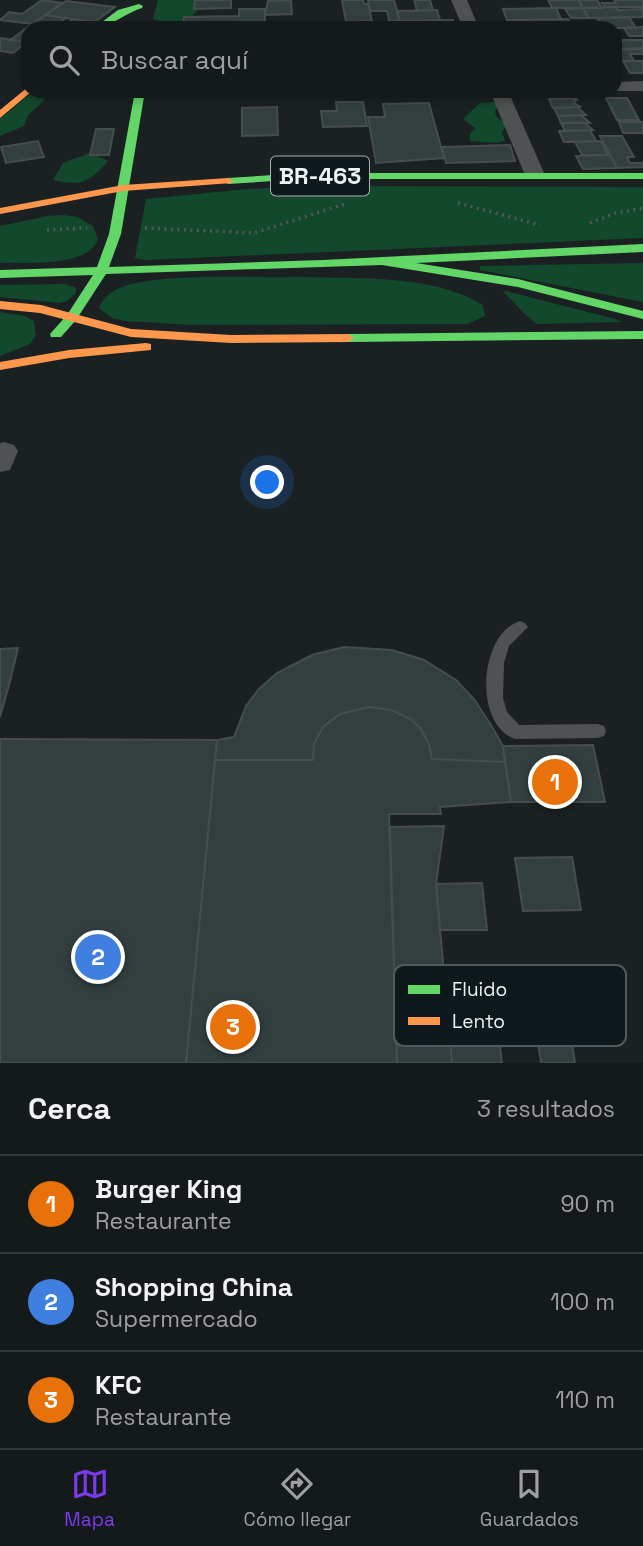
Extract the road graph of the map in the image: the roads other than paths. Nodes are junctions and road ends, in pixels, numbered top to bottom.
1 (459, 0) edge
2 (141, 3) edge
3 (108, 21) edge
4 (147, 21) dead end
5 (468, 21) edge
6 (643, 86) edge
7 (622, 87) edge
8 (21, 96) edge
9 (139, 98) edge
10 (502, 98) edge
11 (3, 110) edge
12 (535, 175) junction
13 (643, 176) edge
14 (123, 188) junction
15 (42, 203) junction
16 (0, 212) edge
17 (117, 224) junction
18 (643, 248) edge
19 (382, 261) junction
20 (430, 267) junction
21 (101, 272) junction
22 (0, 274) edge
23 (489, 294) dead end
24 (0, 305) edge
25 (643, 315) edge
26 (72, 317) junction
27 (513, 318) dead end
28 (643, 335) edge
29 (510, 336) junction
30 (231, 339) junction
31 (26, 362) junction
32 (0, 366) edge
33 (520, 627) dead end
34 (598, 731) dead end

1 - 5 street
2 - 3 main road
2 - 4 main road
6 - 7 street
8 - 11 main road
9 - 14 main road
10 - 12 street
12 - 13 main road, BR-463
12 - 14 main road, BR-463
14 - 15 main road, BR-463
14 - 17 main road
15 - 16 main road, BR-463
15 - 17 main road
17 - 21 main road
18 - 19 main road
19 - 20 main road
19 - 21 main road
20 - 23 main road
20 - 25 main road
21 - 22 main road
21 - 26 main road
24 - 26 main road
26 - 30 main road
26 - 31 main road
27 - 29 main road
28 - 29 main road
29 - 30 main road
30 - 31 main road
31 - 32 main road
33 - 34 lane

